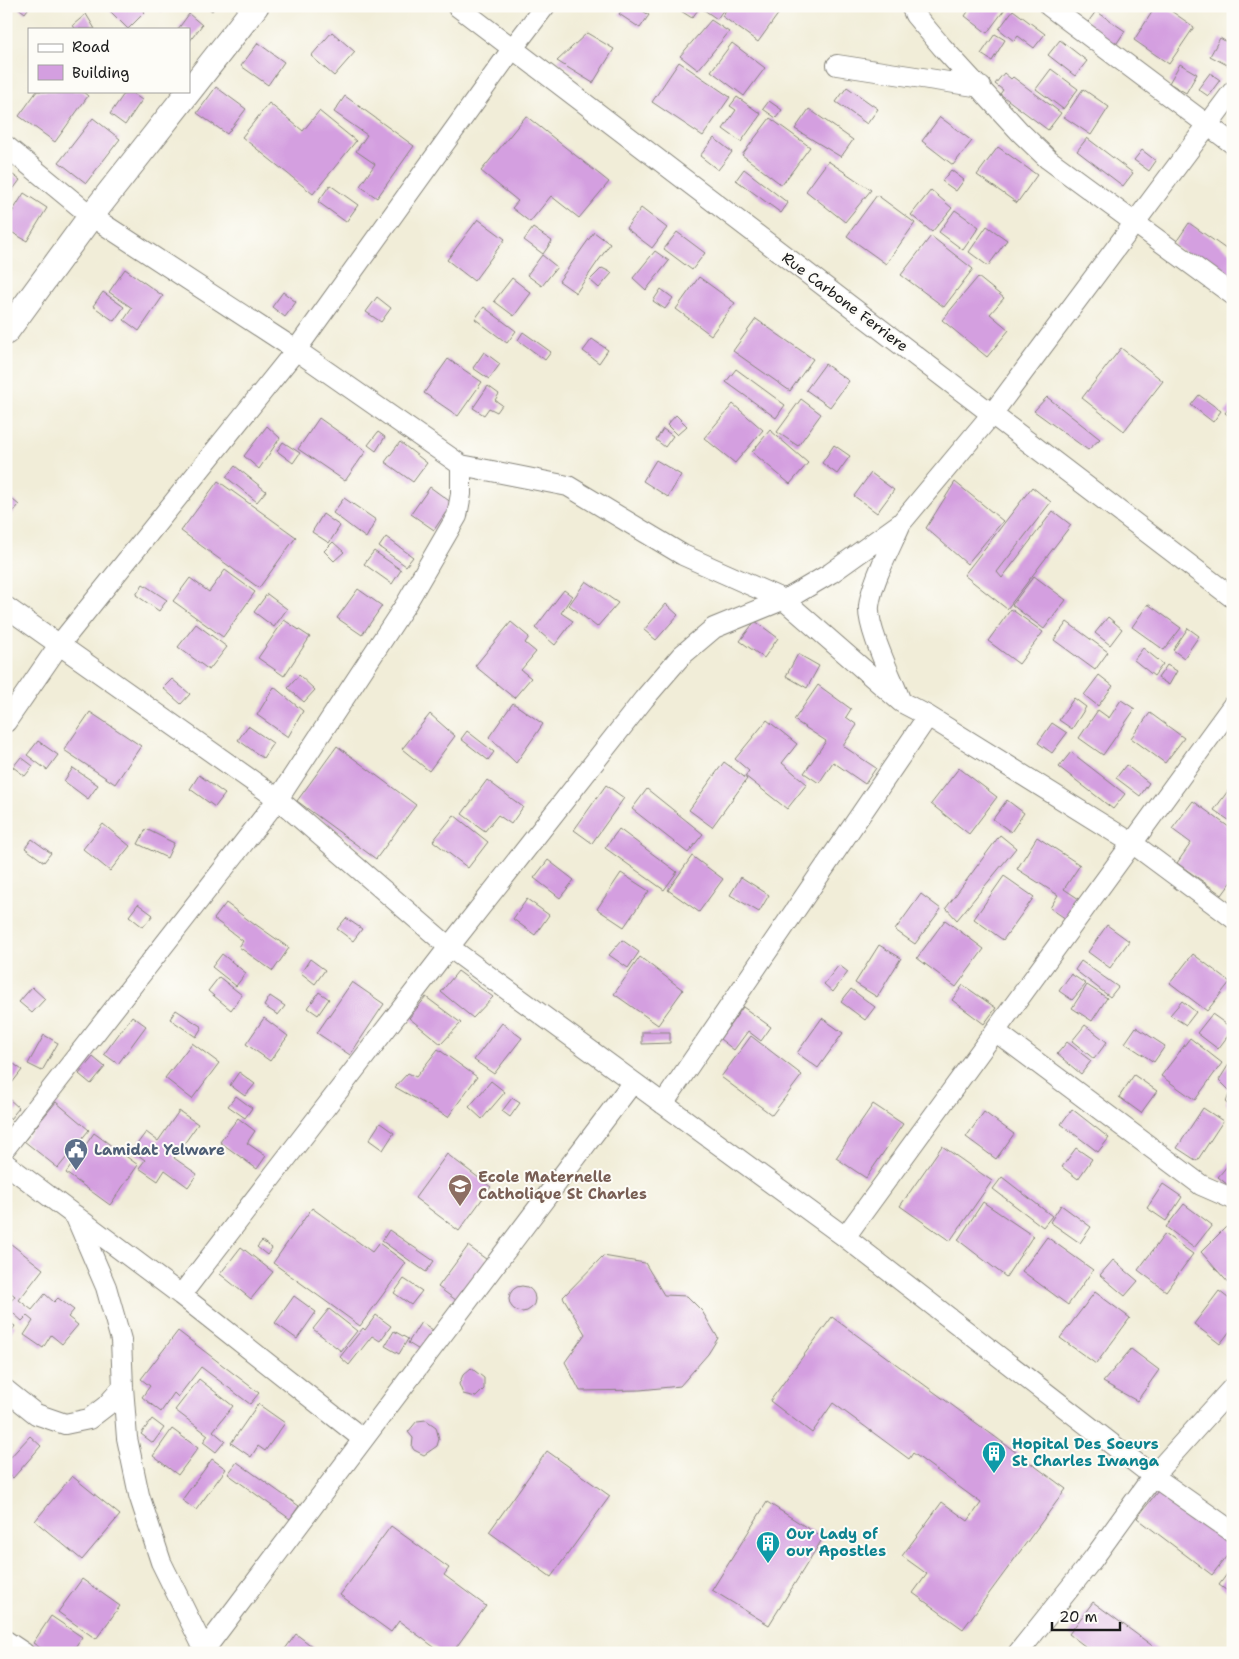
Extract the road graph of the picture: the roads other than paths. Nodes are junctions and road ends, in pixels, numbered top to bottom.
1 (256, 6) edge
2 (457, 6) edge
3 (545, 6) edge
4 (911, 6) edge
5 (1049, 6) edge
6 (513, 48) junction
7 (837, 64) dead end
8 (980, 88) junction
9 (190, 90) edge
10 (1233, 91) edge
11 (188, 92) edge
12 (1208, 124) junction
13 (1233, 144) edge
14 (6, 146) edge
15 (91, 216) junction
16 (1135, 222) junction
17 (1233, 295) edge
18 (6, 332) edge
19 (296, 350) junction
20 (992, 414) junction
21 (461, 465) junction
22 (901, 524) junction
23 (1233, 598) edge
24 (784, 600) junction
25 (6, 607) edge
26 (59, 645) junction
27 (901, 702) junction
28 (1233, 705) edge
29 (928, 716) junction
30 (6, 722) edge
31 (278, 799) junction
32 (1132, 843) junction
33 (1233, 918) edge
34 (448, 947) junction
35 (995, 1031) junction
36 (633, 1082) junction
37 (663, 1104) junction
38 (6, 1147) edge
39 (6, 1164) edge
40 (1233, 1199) edge
41 (75, 1215) junction
42 (845, 1237) junction
43 (181, 1295) junction
44 (122, 1387) junction
45 (1233, 1387) edge
46 (6, 1390) edge
47 (363, 1439) junction
48 (1153, 1476) junction
49 (1233, 1532) edge
50 (6, 1641) edge
51 (203, 1651) edge
52 (24, 1653) edge
53 (1018, 1653) edge

1 - 9 street
2 - 6 street, Rue Carbone Ferriere
3 - 6 street
4 - 8 street
5 - 12 street
6 - 19 street
6 - 20 street, Rue Carbone Ferriere
7 - 8 street
8 - 16 street
10 - 12 street
11 - 15 street
12 - 13 street
12 - 16 street
14 - 15 street
15 - 18 street
15 - 19 street
16 - 17 street
16 - 20 street
19 - 21 street
19 - 26 street
20 - 22 street
20 - 23 street, Rue Carbone Ferriere
21 - 24 street
21 - 31 street
22 - 24 street
22 - 27 street
24 - 27 street
24 - 34 street
25 - 26 street
26 - 30 street
26 - 31 street
27 - 29 street
28 - 32 street
29 - 32 street
29 - 37 street
31 - 34 street
31 - 38 street
32 - 33 street
32 - 35 street
34 - 36 street
34 - 43 street
35 - 40 street
35 - 42 street
36 - 37 street
36 - 47 street
37 - 42 street
39 - 41 street
41 - 43 street
41 - 44 street
42 - 48 street
43 - 47 street
44 - 46 street
44 - 51 street
45 - 48 street
47 - 51 street
48 - 49 street
48 - 53 street
50 - 52 street

